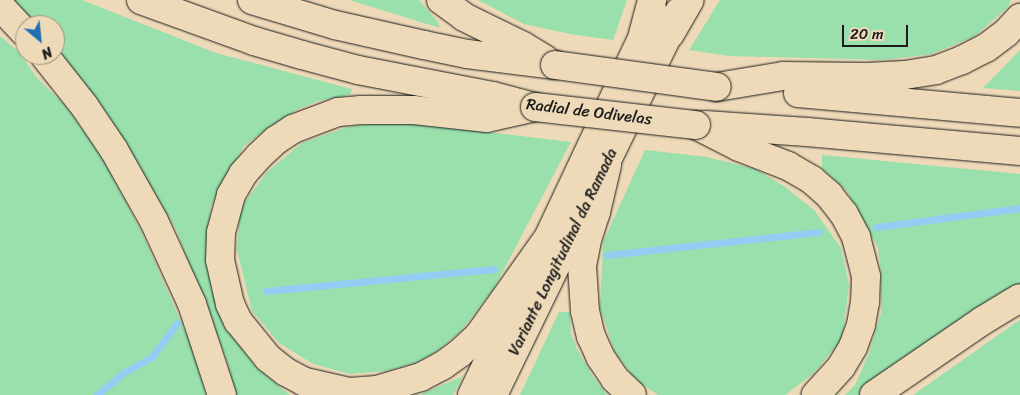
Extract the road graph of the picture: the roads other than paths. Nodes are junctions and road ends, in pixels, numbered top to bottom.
1 (140, 0) edge
2 (252, 0) edge
3 (442, 0) edge
4 (652, 0) edge
5 (660, 0) edge
6 (684, 0) edge
7 (690, 0) edge
8 (0, 6) edge
9 (1020, 18) edge
10 (15, 22) edge
11 (657, 34) junction
12 (51, 65) edge
13 (555, 65) junction
14 (717, 87) junction
15 (535, 107) junction
16 (1020, 113) edge
17 (696, 125) junction
18 (1020, 150) edge
19 (607, 165) junction
20 (548, 238) junction
21 (1020, 298) edge
22 (222, 395) edge
23 (472, 395) edge
24 (493, 395) edge
25 (632, 395) edge
26 (816, 395) edge
27 (874, 395) edge

1 - 15 main road, Radial de Odivelas
2 - 13 main road
3 - 13 main road
4 - 11 main road
5 - 11 main road, Variante Longitudinal da Ramada
6 - 11 main road, Variante Longitudinal da Ramada
7 - 11 main road
8 - 10 main road
9 - 14 main road
11 - 19 main road, Variante Longitudinal da Ramada
11 - 20 main road, Variante Longitudinal da Ramada
12 - 22 main road
13 - 14 main road, bridge
14 - 16 main road
15 - 17 main road, Radial de Odivelas, bridge
15 - 20 main road
17 - 18 main road, Radial de Odivelas
17 - 26 main road
19 - 24 main road, Variante Longitudinal da Ramada
19 - 25 main road
20 - 23 main road, Variante Longitudinal da Ramada
21 - 27 main road

